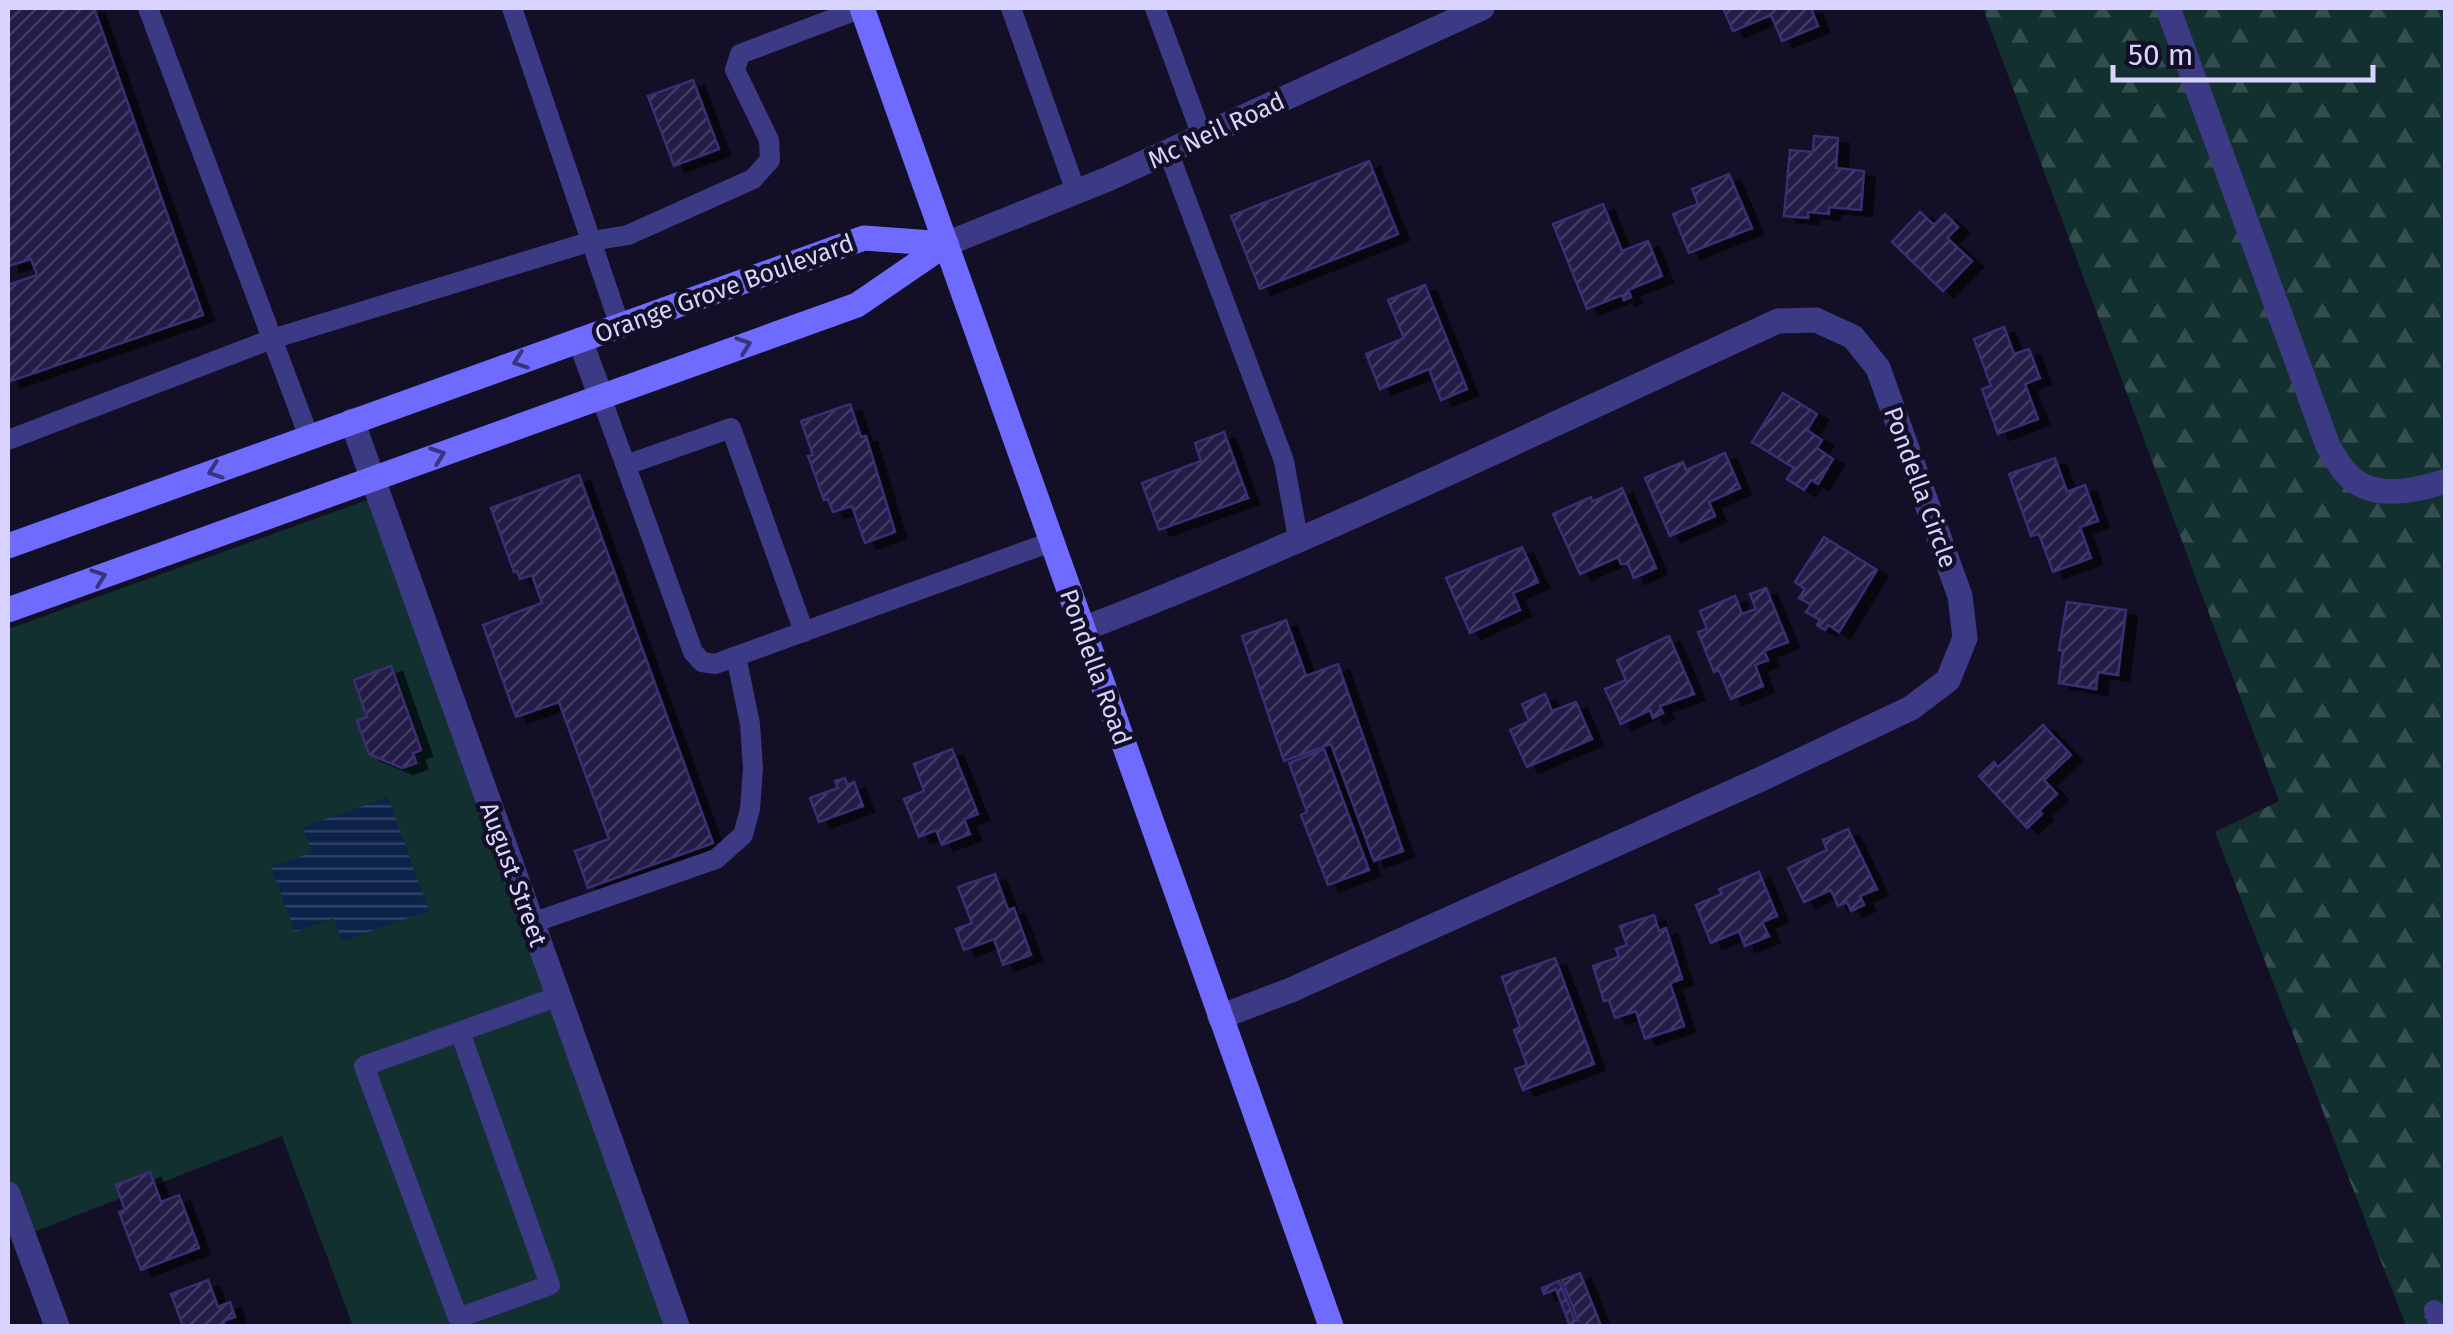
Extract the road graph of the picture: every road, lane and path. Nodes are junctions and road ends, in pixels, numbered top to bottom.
1 (148, 8) edge
2 (512, 8) edge
3 (862, 8) edge
4 (1011, 8) edge
5 (1155, 8) edge
6 (1482, 8) edge
7 (2168, 8) edge
8 (1202, 136) junction
9 (1168, 151) junction
10 (1076, 192) junction
11 (592, 241) junction
12 (946, 244) junction
13 (620, 326) junction
14 (272, 339) junction
15 (580, 340) junction
16 (601, 397) junction
17 (352, 421) junction
18 (309, 437) junction
19 (8, 440) edge
20 (626, 466) junction
21 (372, 479) junction
22 (2446, 481) edge
23 (1298, 538) junction
24 (1051, 542) junction
25 (8, 546) edge
26 (8, 610) edge
27 (1083, 629) junction
28 (804, 632) junction
29 (736, 656) junction
30 (532, 923) junction
31 (558, 996) junction
32 (1220, 1017) junction
33 (460, 1032) junction
34 (8, 1194) edge
35 (57, 1326) edge
36 (677, 1326) edge
37 (1331, 1326) edge

1 - 14 lane
2 - 11 lane
3 - 11 lane
3 - 12 street, Pondella Road
4 - 10 lane
5 - 8 lane
6 - 8 street, Mc Neil Road
7 - 22 street
8 - 9 street, Mc Neil Road
9 - 10 street, Mc Neil Road
9 - 23 lane
10 - 12 street, Mc Neil Road
11 - 13 lane
11 - 14 lane
12 - 13 street, Orange Grove Boulevard
16 -> 12 street
12 - 24 street, Pondella Road
13 - 15 street, Orange Grove Boulevard
14 - 18 lane
14 - 19 lane
15 - 16 street
15 -> 17 street, Orange Grove Boulevard
16 - 20 lane
21 -> 16 street
17 - 18 street, Orange Grove Boulevard
17 - 21 street, August Street
18 -> 25 street, Orange Grove Boulevard
20 - 28 lane
20 - 29 lane
26 -> 21 street
21 - 30 street, August Street
23 - 27 street, Pondella Circle
23 - 32 street, Pondella Circle
24 - 27 street, Pondella Road
24 - 28 lane
27 - 32 street, Pondella Road
28 - 29 lane
29 - 30 lane
30 - 31 street, August Street
31 - 33 lane
31 - 36 street, August Street
32 - 37 street, Pondella Road
33 - 33 lane
34 - 35 street

